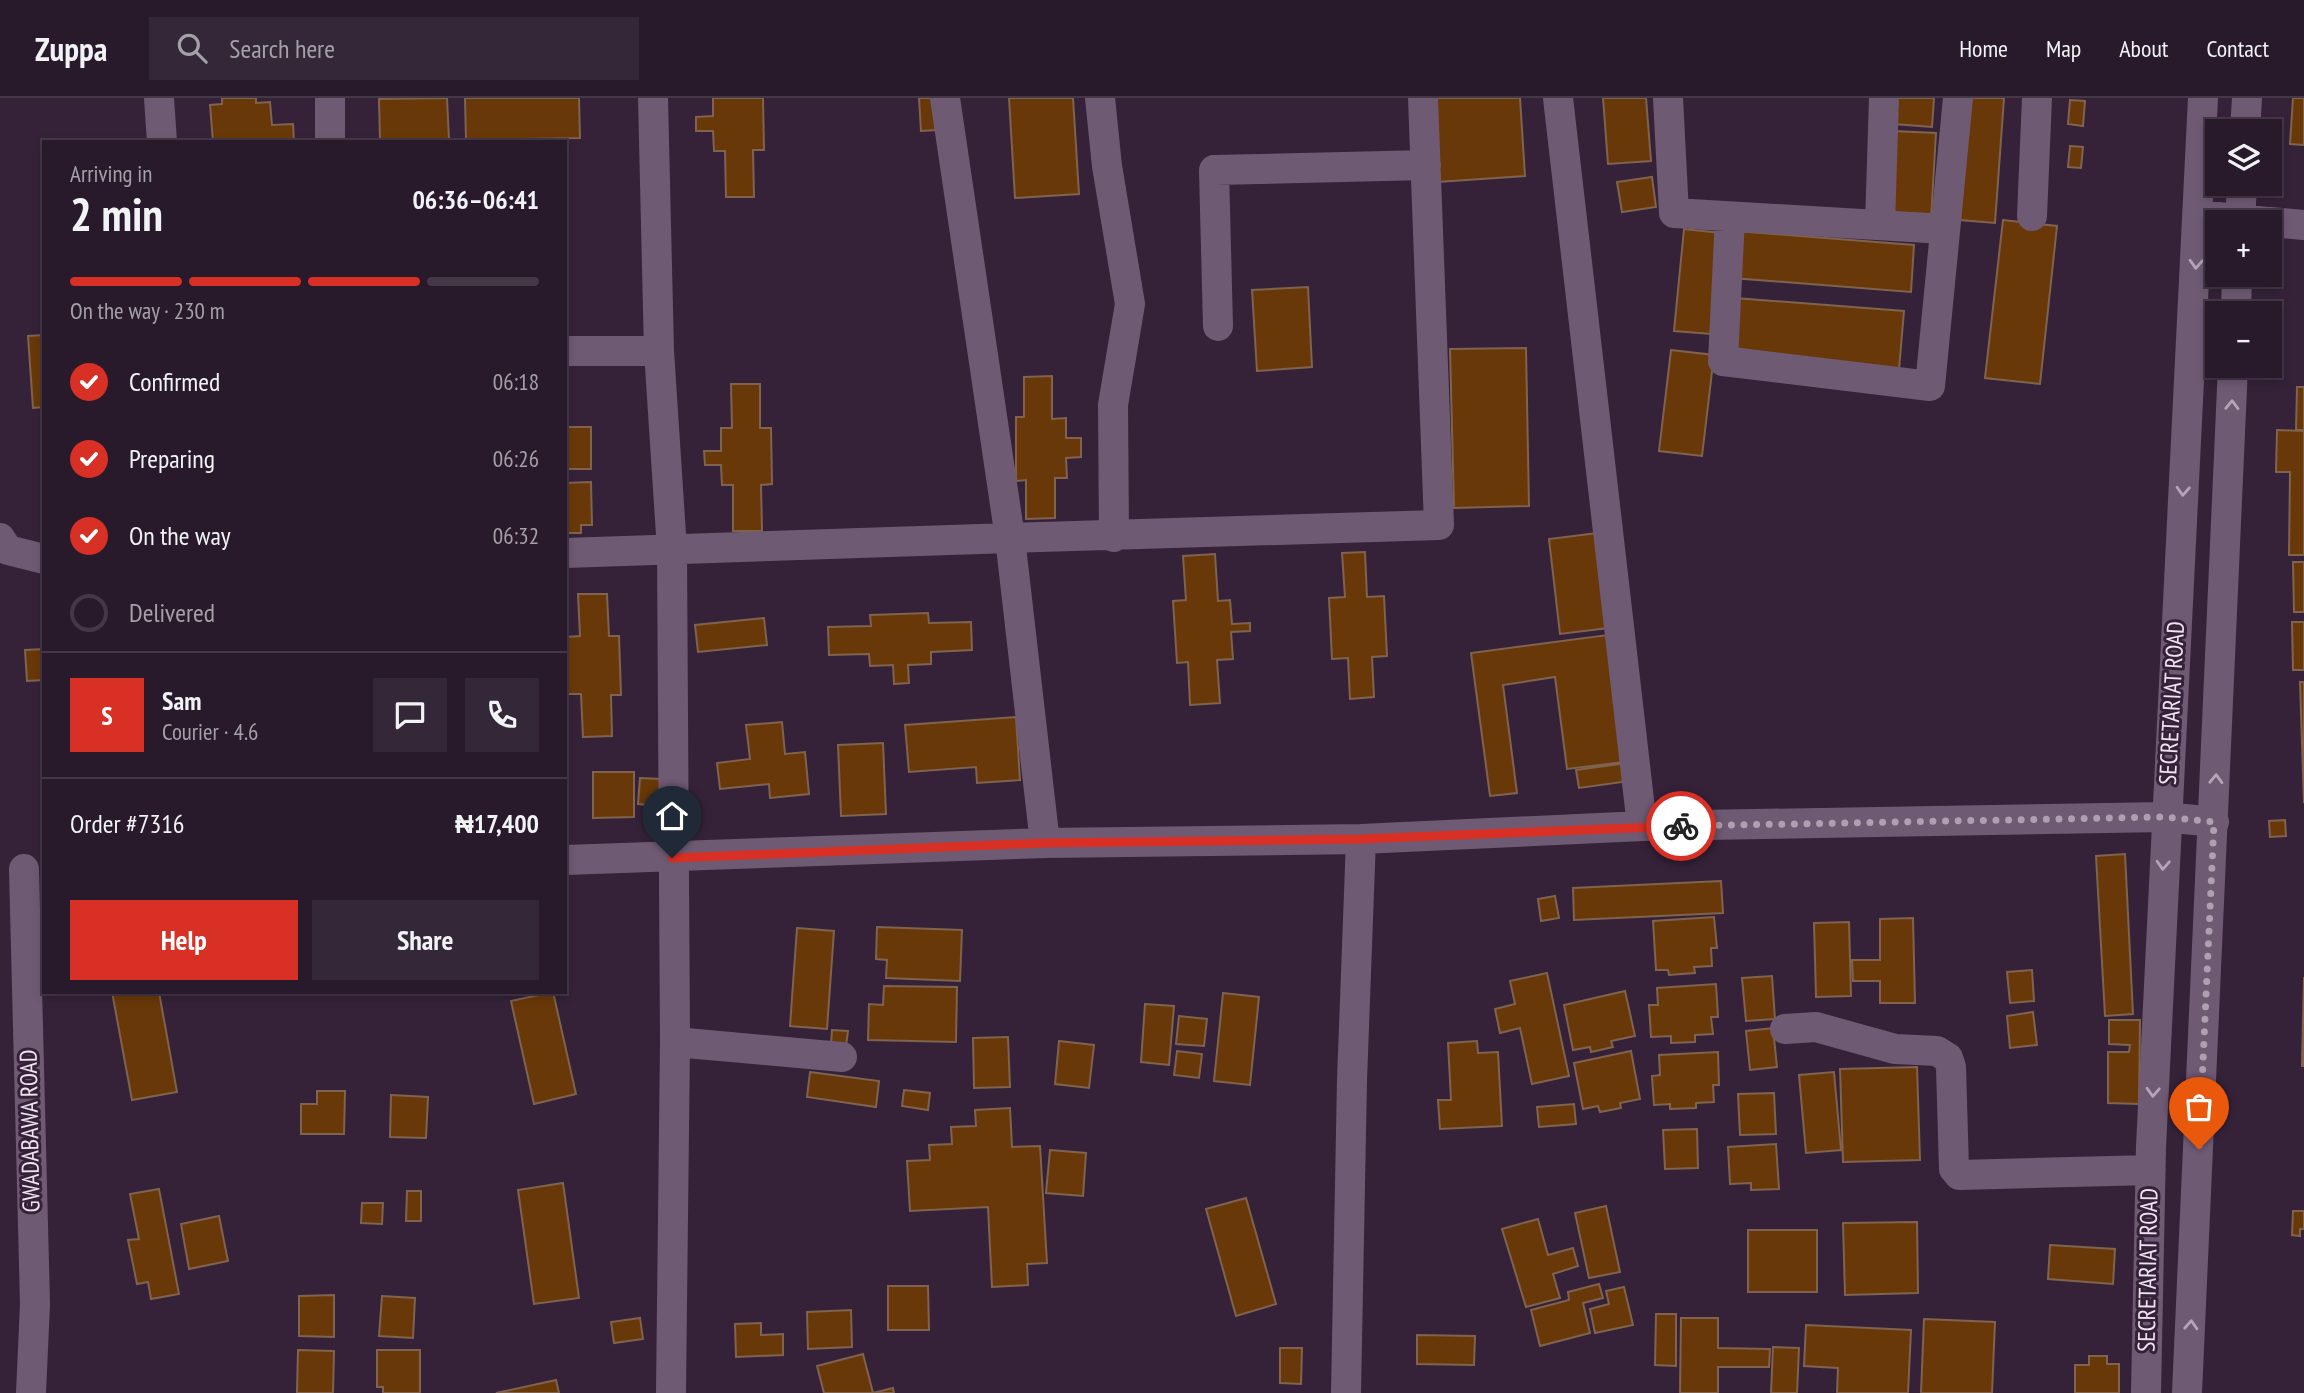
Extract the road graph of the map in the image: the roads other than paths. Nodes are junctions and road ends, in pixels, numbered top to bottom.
1 (159, 98) edge
2 (330, 98) edge
3 (653, 98) edge
4 (945, 98) edge
5 (1100, 98) edge
6 (1423, 98) edge
7 (1558, 98) edge
8 (1668, 98) edge
9 (1884, 98) edge
10 (1958, 98) edge
11 (2037, 98) edge
12 (2203, 98) edge
13 (2247, 98) edge
14 (2246, 119) edge
15 (162, 140) edge
16 (330, 140) edge
17 (1426, 165) junction
18 (2198, 215) junction
19 (2032, 216) dead end
20 (2205, 216) edge
21 (1730, 218) junction
22 (2282, 224) edge
23 (1880, 225) junction
24 (2304, 225) edge
25 (1945, 229) junction
26 (1218, 326) dead end
27 (567, 351) edge
28 (659, 351) junction
29 (2233, 378) edge
30 (1114, 537) junction
31 (0, 538) edge
32 (1010, 538) junction
33 (672, 550) junction
34 (567, 553) edge
35 (42, 558) edge
36 (2165, 817) junction
37 (2214, 822) junction
38 (1642, 826) junction
39 (1361, 839) junction
40 (1045, 843) junction
41 (672, 858) junction
42 (567, 860) edge
43 (22, 869) edge
44 (1785, 1029) dead end
45 (675, 1042) junction
46 (842, 1057) dead end
47 (2150, 1170) junction
48 (31, 1393) edge
49 (671, 1393) edge
50 (1346, 1393) edge
51 (2146, 1393) edge
52 (2188, 1393) edge

1 - 15 street
2 - 16 street
3 - 28 street
4 - 32 street
5 - 30 street
6 - 17 street
7 - 38 street
8 - 21 street
9 - 23 street
10 - 25 street
11 - 19 street
12 - 18 street, SECRETARIAT ROAD
13 - 14 street
17 - 26 street
17 - 30 street
18 - 20 street
18 -> 36 street, SECRETARIAT ROAD
21 - 23 street
21 - 25 street
22 - 24 street
23 - 25 street
27 - 28 street
28 - 33 street
37 -> 29 street, SECRETARIAT ROAD
30 - 32 street
31 - 35 street
32 - 33 street
32 - 40 street
33 - 34 street
33 - 41 street
36 - 37 street
36 - 38 street
36 -> 47 street, SECRETARIAT ROAD
52 -> 37 street, SECRETARIAT ROAD
38 - 39 street
39 - 40 street
39 - 50 street
40 - 41 street
41 - 42 street
41 - 45 street
43 - 48 street, GWADABAWA ROAD
44 - 47 street
45 - 46 street
45 - 49 street
47 - 51 street, SECRETARIAT ROAD

